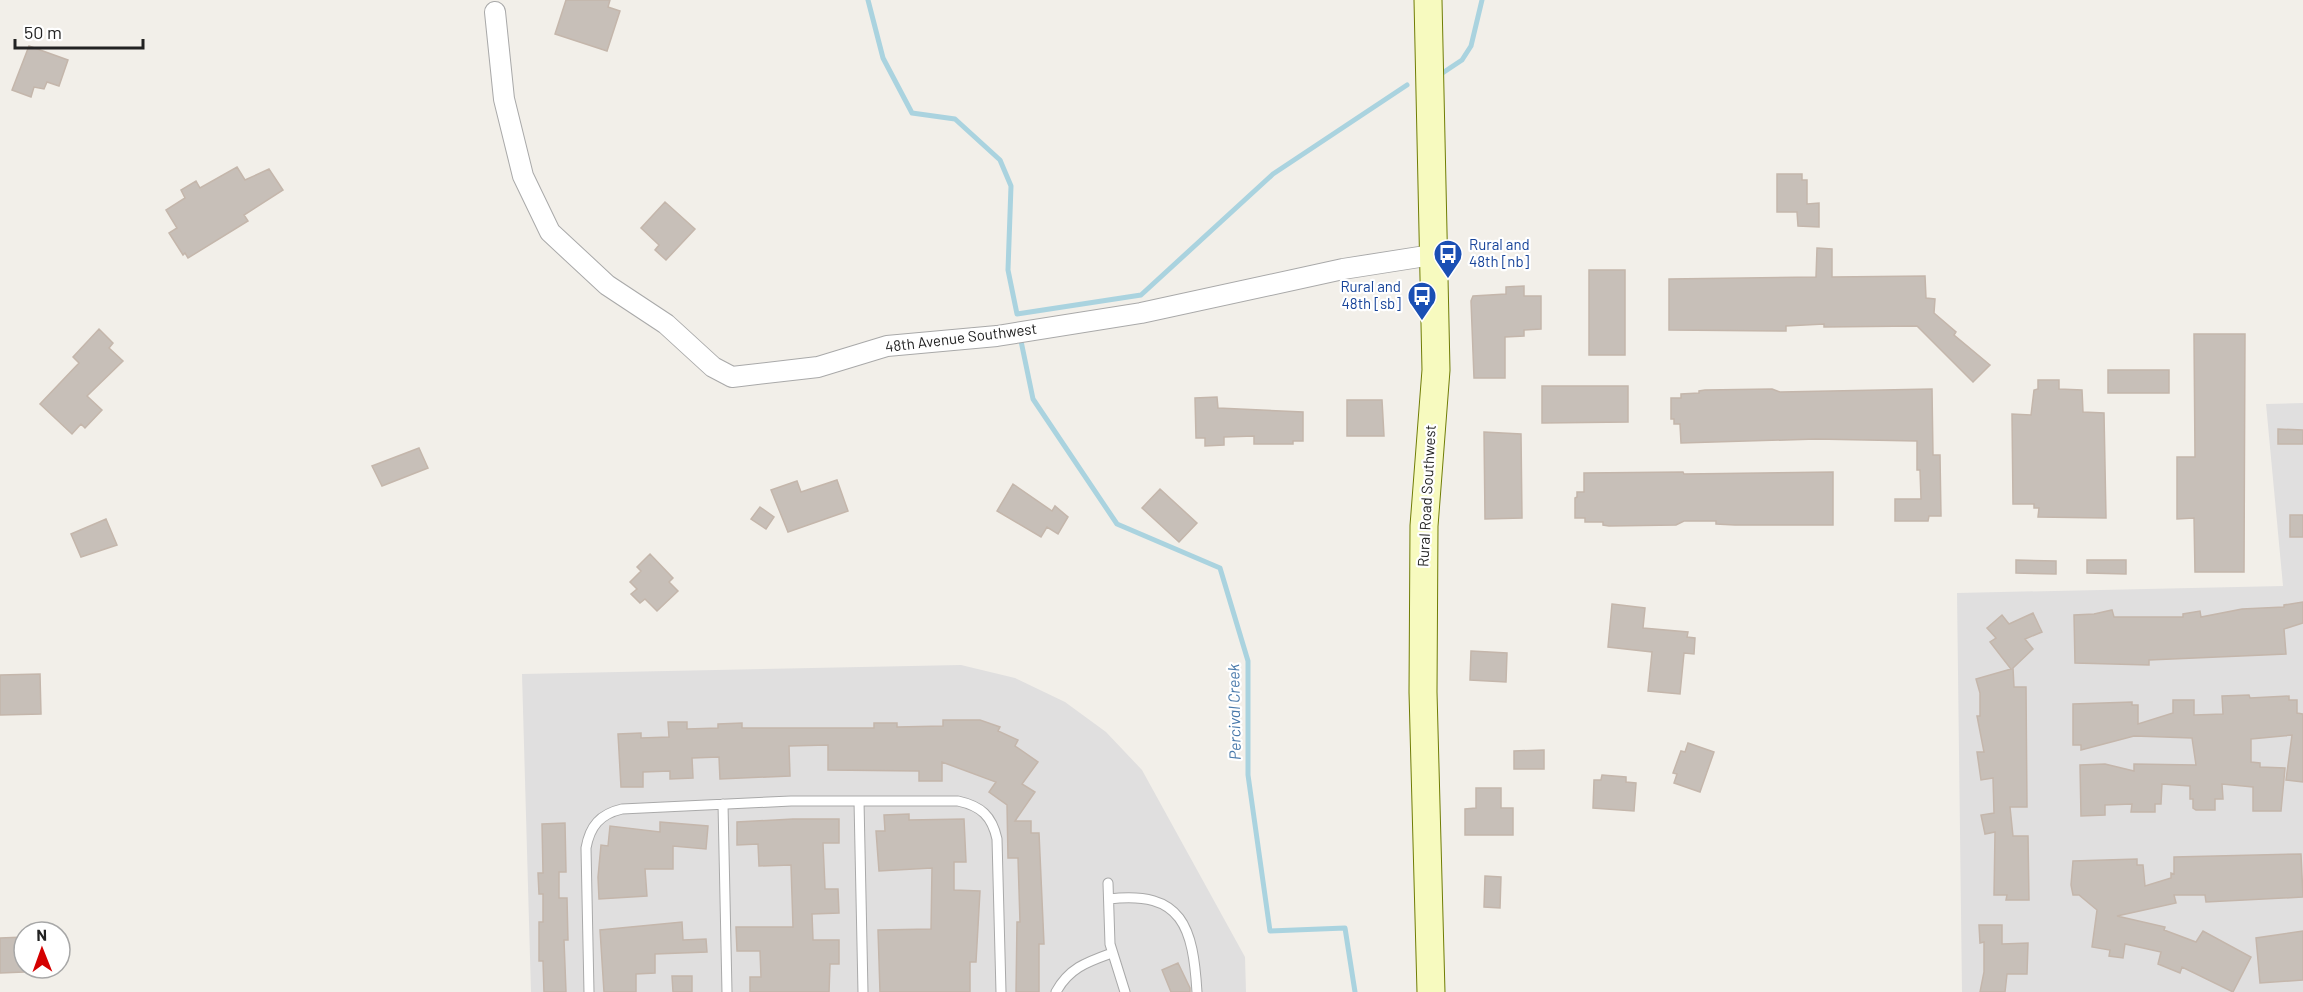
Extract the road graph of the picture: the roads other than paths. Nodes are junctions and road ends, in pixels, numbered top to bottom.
1 (1428, 0) edge
2 (495, 12) dead end
3 (1432, 255) junction
4 (859, 801) junction
5 (723, 804) junction
6 (1108, 883) dead end
7 (1109, 899) junction
8 (1112, 952) junction
9 (589, 992) edge
10 (727, 992) edge
11 (863, 992) edge
12 (1001, 992) edge
13 (1056, 992) edge
14 (1125, 992) edge
15 (1197, 992) edge
16 (1431, 992) edge

1 - 3 street, Rural Road Southwest
2 - 3 street, 48th Avenue Southwest
3 - 16 street, Rural Road Southwest
4 - 5 lane
4 - 11 lane
4 - 12 lane
5 - 9 lane
5 - 10 lane
6 - 7 lane
7 - 8 lane
7 - 15 lane
8 - 13 lane
8 - 14 lane

